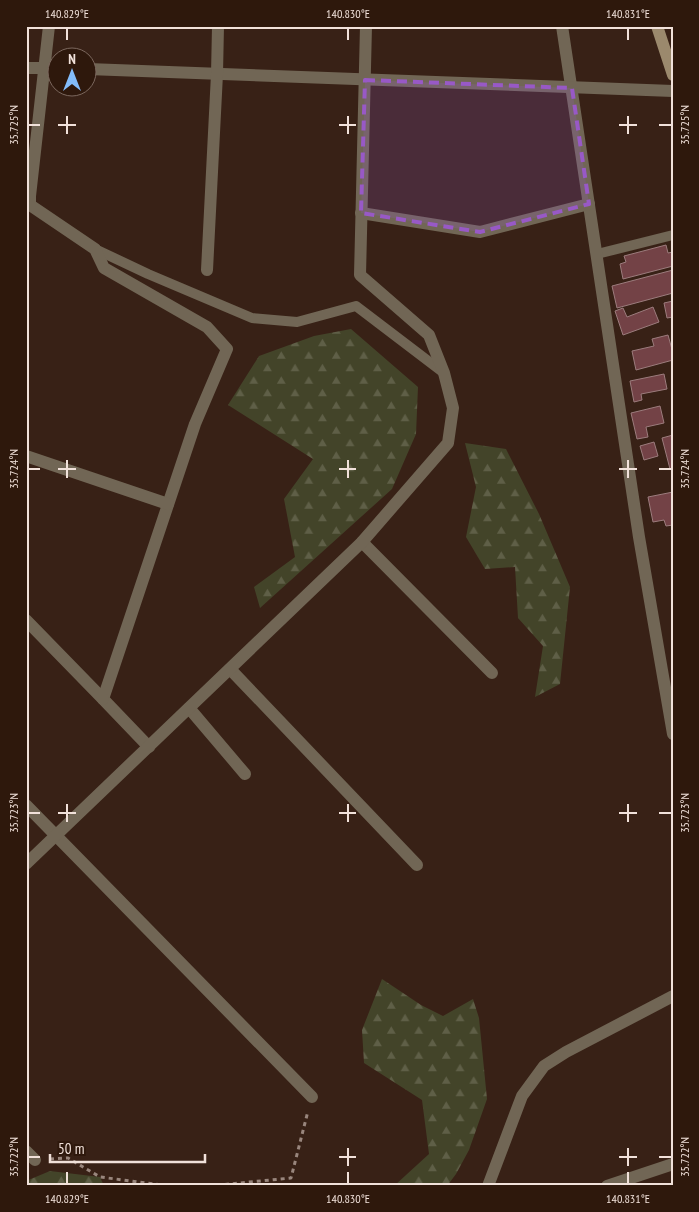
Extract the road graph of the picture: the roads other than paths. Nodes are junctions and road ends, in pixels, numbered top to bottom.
1 (49, 26) edge
2 (218, 26) edge
3 (366, 26) edge
4 (562, 26) edge
5 (657, 26) edge
6 (26, 68) edge
7 (44, 68) junction
8 (48, 68) edge
9 (98, 69) edge
10 (217, 74) junction
11 (673, 75) edge
12 (365, 80) junction
13 (572, 88) junction
14 (673, 91) edge
15 (589, 204) junction
16 (361, 212) junction
17 (673, 235) edge
18 (95, 249) junction
19 (597, 254) junction
20 (206, 270) dead end
21 (444, 374) junction
22 (26, 456) edge
23 (168, 504) junction
24 (362, 542) junction
25 (26, 620) edge
26 (230, 669) junction
27 (492, 673) dead end
28 (103, 700) junction
29 (189, 708) junction
30 (671, 713) edge
31 (673, 734) edge
32 (149, 747) junction
33 (245, 774) dead end
34 (26, 805) edge
35 (57, 835) junction
36 (26, 864) edge
37 (417, 865) dead end
38 (673, 996) edge
39 (312, 1097) road end
40 (673, 1164) edge
41 (488, 1186) edge
42 (606, 1186) edge

1 - 7 street
2 - 10 street
3 - 12 street
4 - 13 street
5 - 11 street
6 - 7 street
7 - 8 street
7 - 18 street
9 - 10 street
10 - 12 street
10 - 20 street
12 - 13 street
12 - 16 street
13 - 14 street
13 - 15 street
15 - 16 street
15 - 19 street
16 - 21 street
17 - 19 lane
18 - 21 lane
18 - 23 street
19 - 30 street
21 - 24 street
22 - 23 street
23 - 28 street
24 - 26 street
24 - 27 street
25 - 28 street
26 - 29 street
26 - 37 street
28 - 32 street
29 - 32 street
29 - 33 street
30 - 31 street
32 - 35 street
34 - 35 street
35 - 36 street
35 - 39 street
38 - 41 street
40 - 42 street

